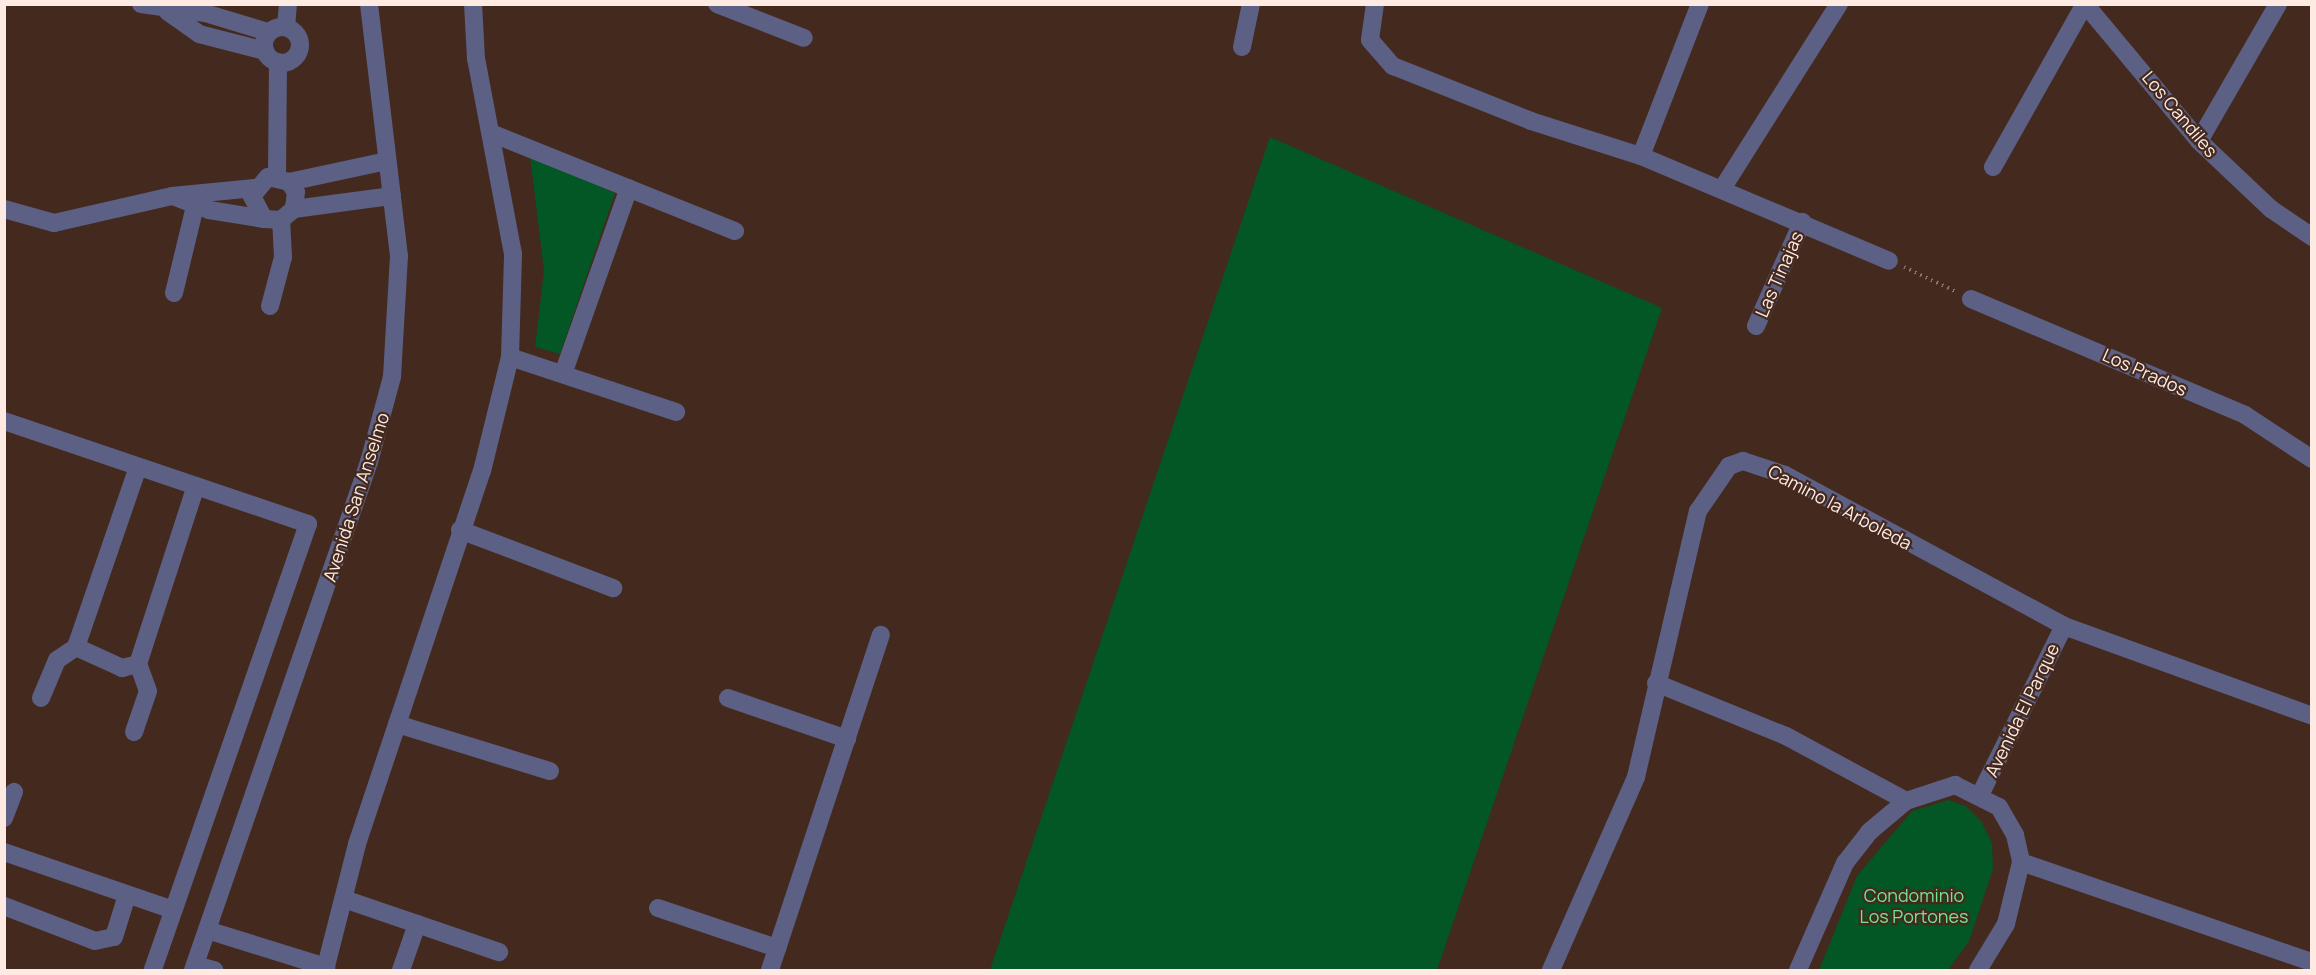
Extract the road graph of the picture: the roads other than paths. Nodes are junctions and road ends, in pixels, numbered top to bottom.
1 (141, 4) edge
2 (288, 4) edge
3 (369, 4) edge
4 (473, 4) edge
5 (717, 4) edge
6 (1251, 4) edge
7 (1375, 4) edge
8 (1700, 4) edge
9 (1839, 4) edge
10 (2085, 4) edge
11 (2278, 4) edge
12 (168, 12) junction
13 (286, 27) junction
14 (268, 32) junction
15 (804, 38) dead end
16 (1242, 47) dead end
17 (272, 57) junction
18 (491, 134) junction
19 (2199, 141) junction
20 (1641, 156) junction
21 (387, 161) junction
22 (1993, 166) dead end
23 (283, 179) junction
24 (255, 188) junction
25 (628, 188) junction
26 (1722, 189) junction
27 (172, 196) junction
28 (392, 196) junction
29 (195, 206) junction
30 (4, 209) edge
31 (280, 216) junction
32 (1802, 222) junction
33 (735, 231) dead end
34 (2312, 237) edge
35 (1890, 261) road end
36 (174, 293) dead end
37 (1971, 299) road end
38 (270, 306) dead end
39 (1756, 326) dead end
40 (510, 357) junction
41 (563, 374) junction
42 (676, 412) dead end
43 (4, 421) edge
44 (2312, 459) edge
45 (138, 466) junction
46 (196, 486) junction
47 (460, 530) junction
48 (613, 588) dead end
49 (2064, 626) junction
50 (881, 635) dead end
51 (76, 647) junction
52 (138, 664) junction
53 (1656, 683) junction
54 (41, 698) dead end
55 (728, 698) dead end
56 (2312, 716) edge
57 (397, 724) junction
58 (134, 732) dead end
59 (847, 740) junction
60 (550, 771) dead end
61 (14, 792) dead end
62 (1980, 795) junction
63 (1906, 801) junction
64 (4, 818) edge
65 (4, 852) edge
66 (2021, 862) junction
67 (127, 895) junction
68 (344, 899) junction
69 (4, 906) edge
70 (658, 908) dead end
71 (173, 910) junction
72 (417, 924) junction
73 (207, 930) junction
74 (777, 948) junction
75 (499, 952) dead end
76 (2312, 962) edge
77 (194, 968) edge
78 (326, 969) edge
79 (153, 970) edge
80 (214, 970) edge
81 (401, 970) edge
82 (770, 970) edge
83 (1551, 970) edge
84 (1798, 970) edge
85 (1978, 970) edge

1 - 12 street
2 - 13 street
3 - 21 street, Avenida San Anselmo
4 - 18 street
5 - 15 street
6 - 16 street
7 - 20 street
8 - 20 street
9 - 26 street
10 - 19 street, Los Candiles
10 - 22 street
11 - 19 street
12 - 14 street
12 - 17 street
13 - 14 street
13 - 17 street
14 - 17 street
17 - 23 street
18 - 25 street
18 - 40 street
19 - 34 street, Los Candiles
20 - 26 street
21 - 23 street
21 - 28 street, Avenida San Anselmo
23 - 24 street
23 - 31 street
24 - 27 street
24 - 31 street
25 - 33 street
25 - 41 street
26 - 32 street
27 - 29 street
27 - 30 street
28 - 31 street
28 - 73 street, Avenida San Anselmo
29 - 31 street
29 - 36 street
31 - 38 street
32 - 35 street
32 - 39 street, Las Tinajas
37 - 44 street, Los Prados
40 - 41 street
40 - 47 street
41 - 42 street
43 - 45 street
45 - 46 street
45 - 51 street
46 - 52 street
46 - 71 street
47 - 48 street
47 - 57 street
49 - 53 street, Camino la Arboleda
49 - 56 street, Camino la Arboleda
49 - 62 street, Avenida El Parque
50 - 59 street
51 - 52 street
51 - 54 street
52 - 58 street
53 - 63 street
53 - 83 street, Camino la Arboleda
55 - 59 street
57 - 60 street
57 - 68 street
59 - 74 street
61 - 64 street
62 - 63 street, Avenida El Parque
62 - 66 street, Avenida El Parque
63 - 84 street, Avenida El Parque
65 - 67 street
66 - 76 street
66 - 85 street, Avenida El Parque
67 - 69 street
67 - 71 street
68 - 72 street
68 - 78 street
70 - 74 street
71 - 79 street
72 - 75 street
72 - 81 street
73 - 77 street, Avenida San Anselmo
73 - 78 street
74 - 82 street
77 - 80 street

